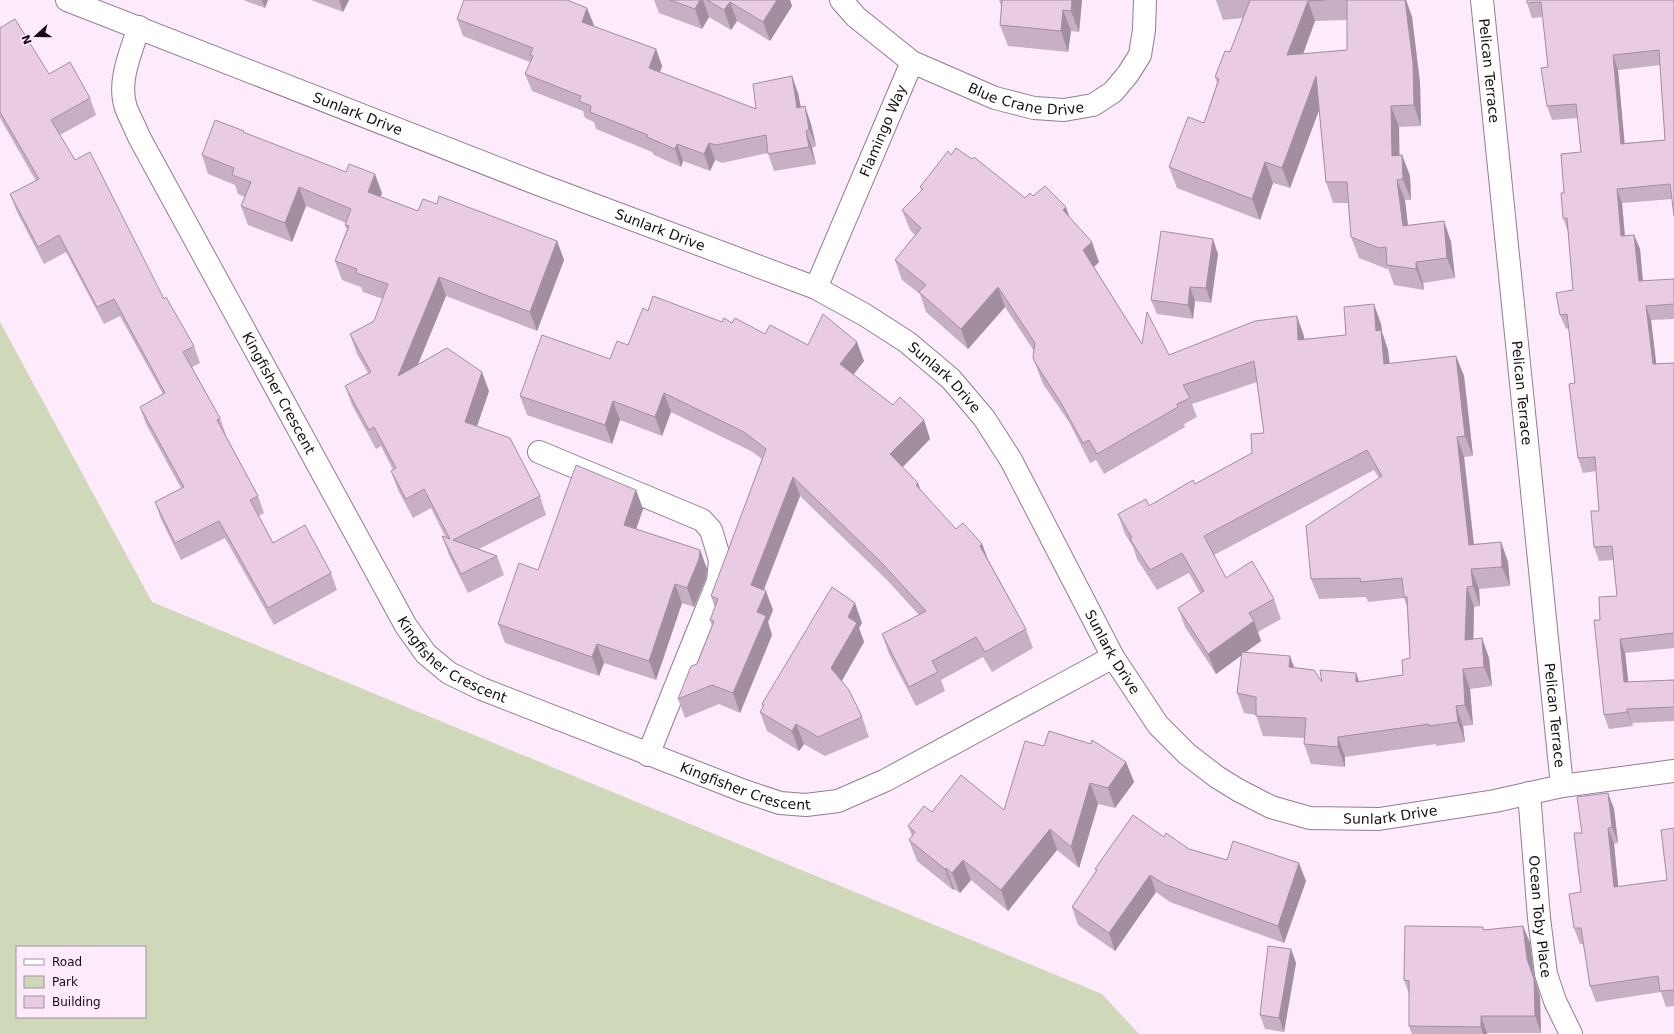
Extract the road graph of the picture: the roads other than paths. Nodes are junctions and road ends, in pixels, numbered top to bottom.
1 (67, 0) edge
2 (841, 0) edge
3 (1145, 0) edge
4 (1482, 0) edge
5 (139, 27) junction
6 (912, 62) junction
7 (816, 288) junction
8 (540, 452) dead end
9 (1113, 657) junction
10 (648, 755) junction
11 (1674, 771) edge
12 (1562, 786) junction
13 (1529, 793) junction
14 (1571, 1034) edge

1 - 5 street, Sunlark Drive
2 - 6 street
3 - 6 street, Blue Crane Drive
4 - 12 street, Pelican Terrace
5 - 7 street, Sunlark Drive
5 - 10 street, Kingfisher Crescent
6 - 7 street, Flamingo Way
7 - 9 street, Sunlark Drive
8 - 10 street
9 - 10 street, Kingfisher Crescent
9 - 13 street, Sunlark Drive
11 - 12 street, Sunlark Drive
12 - 13 street, Sunlark Drive
13 - 14 street, Ocean Toby Place

